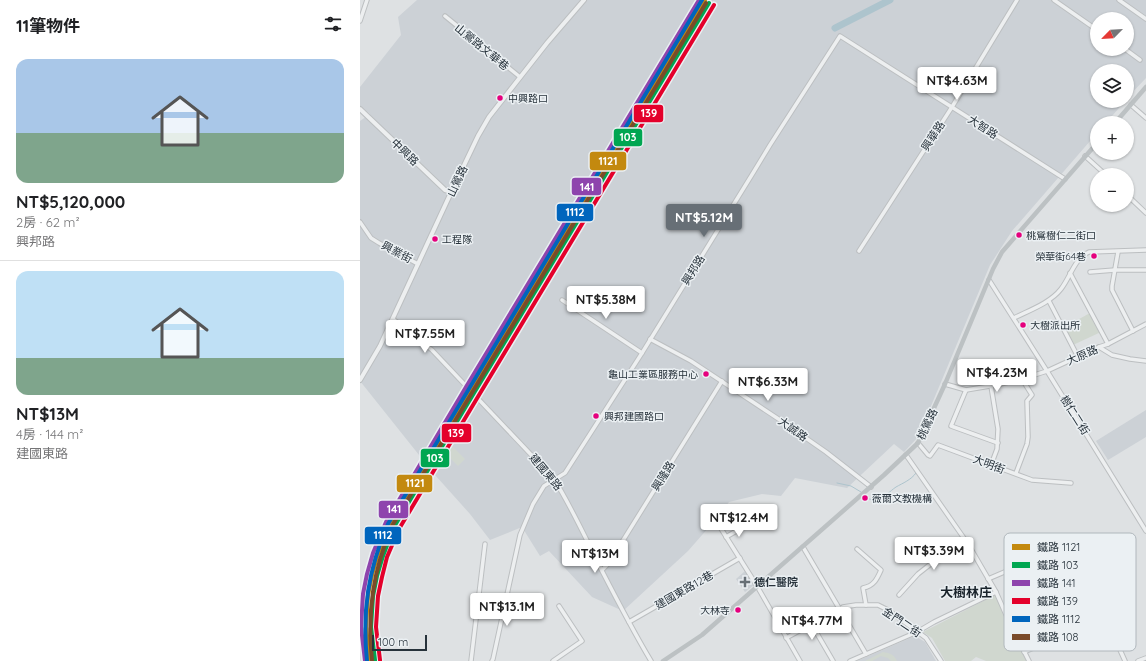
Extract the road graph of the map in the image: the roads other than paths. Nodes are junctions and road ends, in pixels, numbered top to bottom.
1 (367, 0) edge
2 (584, 0) edge
3 (1017, 0) edge
4 (1054, 0) edge
5 (1119, 0) edge
6 (445, 16) dead end
7 (1146, 19) edge
8 (360, 21) edge
9 (1090, 25) edge
10 (840, 36) joint
11 (1134, 56) edge
12 (1140, 60) dead end
13 (520, 78) junction
14 (1146, 87) edge
15 (1134, 101) edge
16 (952, 107) junction
17 (1128, 108) edge
18 (1134, 108) edge
19 (360, 109) edge
20 (1121, 116) edge
21 (1146, 118) edge
22 (1090, 151) edge
23 (1085, 156) junction
24 (1098, 168) edge
25 (1065, 179) junction
26 (452, 192) junction
27 (1134, 201) edge
28 (1146, 212) edge
29 (360, 222) edge
30 (859, 250) dead end
31 (1146, 250) edge
32 (1118, 252) junction
33 (418, 264) junction
34 (1114, 270) junction
35 (1146, 270) edge
36 (1090, 272) dead end
37 (1070, 273) junction
38 (989, 280) junction
39 (562, 300) dead end
40 (1049, 301) junction
41 (394, 318) junction
42 (1014, 318) junction
43 (1146, 324) edge
44 (1133, 331) junction
45 (650, 339) junction
46 (1108, 344) junction
47 (1099, 347) junction
48 (642, 353) junction
49 (1078, 357) junction
50 (1146, 361) edge
51 (1047, 371) junction
52 (1022, 379) junction
53 (360, 380) edge
54 (722, 381) junction
55 (945, 384) junction
56 (991, 386) junction
57 (966, 390) junction
58 (918, 443) junction
59 (998, 443) junction
60 (906, 455) junction
61 (991, 465) junction
62 (1016, 473) junction
63 (430, 475) dead end
64 (554, 479) junction
65 (1070, 483) dead end
66 (871, 487) junction
67 (745, 526) dead end
68 (720, 527) dead end
69 (1146, 531) edge
70 (726, 537) junction
71 (485, 544) dead end
72 (968, 544) junction
73 (803, 547) junction
74 (857, 549) dead end
75 (740, 558) junction
76 (602, 570) junction
77 (1004, 572) edge
78 (988, 579) junction
79 (757, 586) junction
80 (996, 592) junction
81 (899, 595) dead end
82 (866, 605) junction
83 (559, 606) dead end
84 (839, 609) junction
85 (1004, 610) edge
86 (805, 613) dead end
87 (629, 622) junction
88 (812, 624) junction
89 (918, 632) junction
90 (786, 638) junction
91 (1121, 651) edge
92 (1024, 652) edge
93 (866, 654) junction
94 (1146, 658) edge
95 (375, 661) edge
96 (471, 661) edge
97 (492, 661) edge
98 (553, 661) edge
99 (650, 661) edge
100 (663, 661) edge
101 (800, 661) edge
102 (833, 661) edge
103 (850, 661) edge
104 (941, 661) edge
105 (1029, 661) edge
106 (1125, 661) edge
107 (1138, 661) edge

1 - 8 street
2 - 13 street, 山鶯路
3 - 16 street, 興華路
4 - 9 street
5 - 7 street
6 - 13 street, 山鶯路文華巷
10 - 16 street, 大智路
10 - 45 street, 興邦路
11 - 12 street
13 - 26 street, 山鶯路
14 - 15 main road
16 - 25 street, 大智路
16 - 30 street, 興華路
17 - 20 main road
18 - 21 street
19 - 26 street, 中興路
22 - 23 main road, 桃鶯路
23 - 24 street
23 - 25 main road, 桃鶯路
25 - 38 main road, 桃鶯路
26 - 33 street, 山鶯路
27 - 28 street
29 - 33 street, 興業街
31 - 32 street
32 - 34 street
32 - 37 street
33 - 41 street, 山鶯路
34 - 35 street
34 - 36 street
34 - 44 street
37 - 40 street
37 - 46 street
38 - 42 street, 樹仁二街
38 - 55 main road, 桃鶯路
39 - 48 street
40 - 42 street
40 - 49 street
41 - 53 street, 山鶯路
41 - 64 street, 建國東路
42 - 51 street, 樹仁二街
43 - 44 street, 大原路
44 - 46 street, 大原路
45 - 48 street, 興邦路
45 - 54 street, 大誠路
46 - 47 street, 大原路
47 - 49 street, 大原路
47 - 50 street
48 - 64 street, 興邦路
49 - 51 street, 大原路
51 - 52 street, 大原路
51 - 69 street, 樹仁二街
52 - 56 street, 大原路
52 - 62 street
54 - 66 street, 大誠路
54 - 76 street, 興隆路
55 - 57 street, 大原路
55 - 58 main road, 桃鶯路
56 - 57 street, 大原路
56 - 59 street
57 - 59 street
58 - 60 main road, 桃鶯路
58 - 61 street, 大明街
59 - 61 street
60 - 66 main road, 桃鶯路
60 - 72 street
61 - 62 street, 大明街
62 - 65 street, 大明街
63 - 95 street
64 - 76 street, 建國東路
64 - 97 street, 興邦路
66 - 73 main road, 桃鶯路
67 - 70 street
68 - 70 street
70 - 75 street
71 - 96 street
72 - 78 street
72 - 81 street
73 - 79 main road, 桃鶯路
73 - 84 street
74 - 82 street
75 - 79 street
75 - 87 street, 建國東路12巷
76 - 87 street, 建國東路
77 - 78 street
78 - 80 street
79 - 90 street
79 - 100 main road, 桃鶯路
80 - 85 street
80 - 89 street
82 - 84 street, 金門二街
82 - 89 street, 金門二街
83 - 98 street
84 - 88 street, 金門二街
84 - 93 street
86 - 88 street
87 - 99 street, 建國東路
88 - 90 street, 金門二街
88 - 102 street
89 - 93 street
89 - 104 street, 金門二街
90 - 101 street
91 - 106 street
92 - 105 street
93 - 103 street
94 - 107 street

